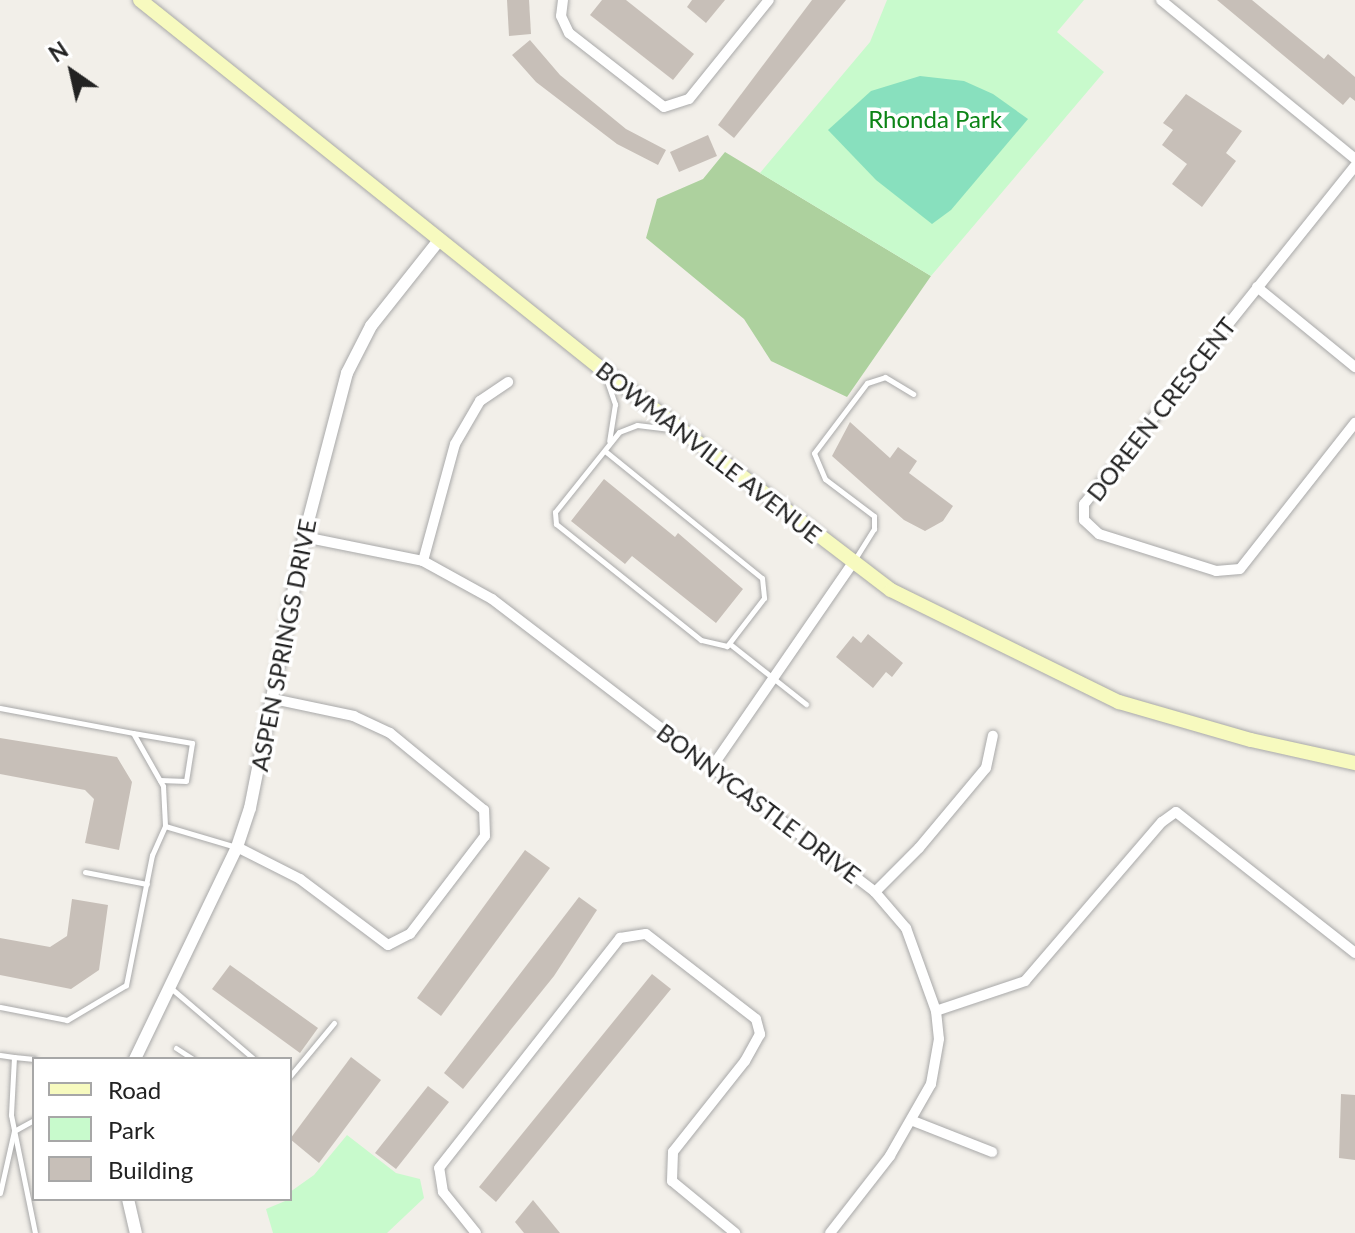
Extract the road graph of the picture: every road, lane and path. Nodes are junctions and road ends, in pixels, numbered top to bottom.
1 (140, 0) edge
2 (563, 0) edge
3 (769, 0) edge
4 (1161, 0) edge
5 (1355, 159) edge
6 (1355, 166) edge
7 (440, 239) junction
8 (1257, 287) junction
9 (599, 367) junction
10 (1355, 367) edge
11 (508, 382) dead end
12 (913, 394) dead end
13 (1355, 423) edge
14 (680, 431) junction
15 (607, 448) junction
16 (304, 537) junction
17 (423, 561) junction
18 (852, 564) junction
19 (730, 644) junction
20 (775, 677) junction
21 (273, 699) junction
22 (806, 704) dead end
23 (0, 708) edge
24 (133, 733) junction
25 (993, 736) dead end
26 (1355, 763) edge
27 (712, 767) junction
28 (159, 780) junction
29 (165, 826) junction
30 (237, 847) junction
31 (85, 872) dead end
32 (147, 884) junction
33 (875, 892) junction
34 (1355, 953) edge
35 (171, 989) junction
36 (0, 1007) edge
37 (936, 1011) junction
38 (334, 1023) dead end
39 (176, 1048) dead end
40 (0, 1055) edge
41 (14, 1057) junction
42 (136, 1057) edge
43 (190, 1057) edge
44 (252, 1057) edge
45 (32, 1059) edge
46 (292, 1074) edge
47 (32, 1121) edge
48 (913, 1121) junction
49 (14, 1131) junction
50 (992, 1152) dead end
51 (0, 1193) edge
52 (129, 1201) edge
53 (35, 1233) edge
54 (136, 1233) edge
55 (476, 1233) edge
56 (735, 1233) edge
57 (830, 1233) edge

1 - 7 main road, BOWMANVILLE AVENUE
2 - 3 street
4 - 5 street
6 - 8 street, DOREEN CRESCENT
7 - 9 main road, BOWMANVILLE AVENUE
7 - 16 street, ASPEN SPRINGS DRIVE
8 - 10 street
8 - 13 street, DOREEN CRESCENT
9 - 14 main road, BOWMANVILLE AVENUE
9 - 15 lane
11 - 17 street
12 - 18 lane
14 - 15 lane
14 - 18 main road, BOWMANVILLE AVENUE
15 - 19 lane
15 - 19 lane
16 - 17 street, BONNYCASTLE DRIVE
16 - 21 street, ASPEN SPRINGS DRIVE
17 - 27 street, BONNYCASTLE DRIVE
18 - 20 street
18 - 26 main road, BOWMANVILLE AVENUE
19 - 20 lane
20 - 22 lane
20 - 27 street
21 - 30 street, ASPEN SPRINGS DRIVE
21 - 30 street
23 - 24 lane
24 - 28 lane
24 - 28 lane
25 - 33 street
27 - 33 street, BONNYCASTLE DRIVE
28 - 29 lane
29 - 30 lane
29 - 32 lane
30 - 35 street, ASPEN SPRINGS DRIVE
31 - 32 lane
32 - 36 lane
33 - 37 street, BONNYCASTLE DRIVE
34 - 37 street
35 - 42 street, ASPEN SPRINGS DRIVE
35 - 44 lane
37 - 48 street, BONNYCASTLE DRIVE
38 - 46 lane
39 - 43 lane
40 - 41 lane
41 - 45 lane
41 - 49 lane
47 - 49 lane
48 - 50 street
48 - 57 street, BONNYCASTLE DRIVE
49 - 51 lane
49 - 53 lane
52 - 54 street
55 - 56 street

